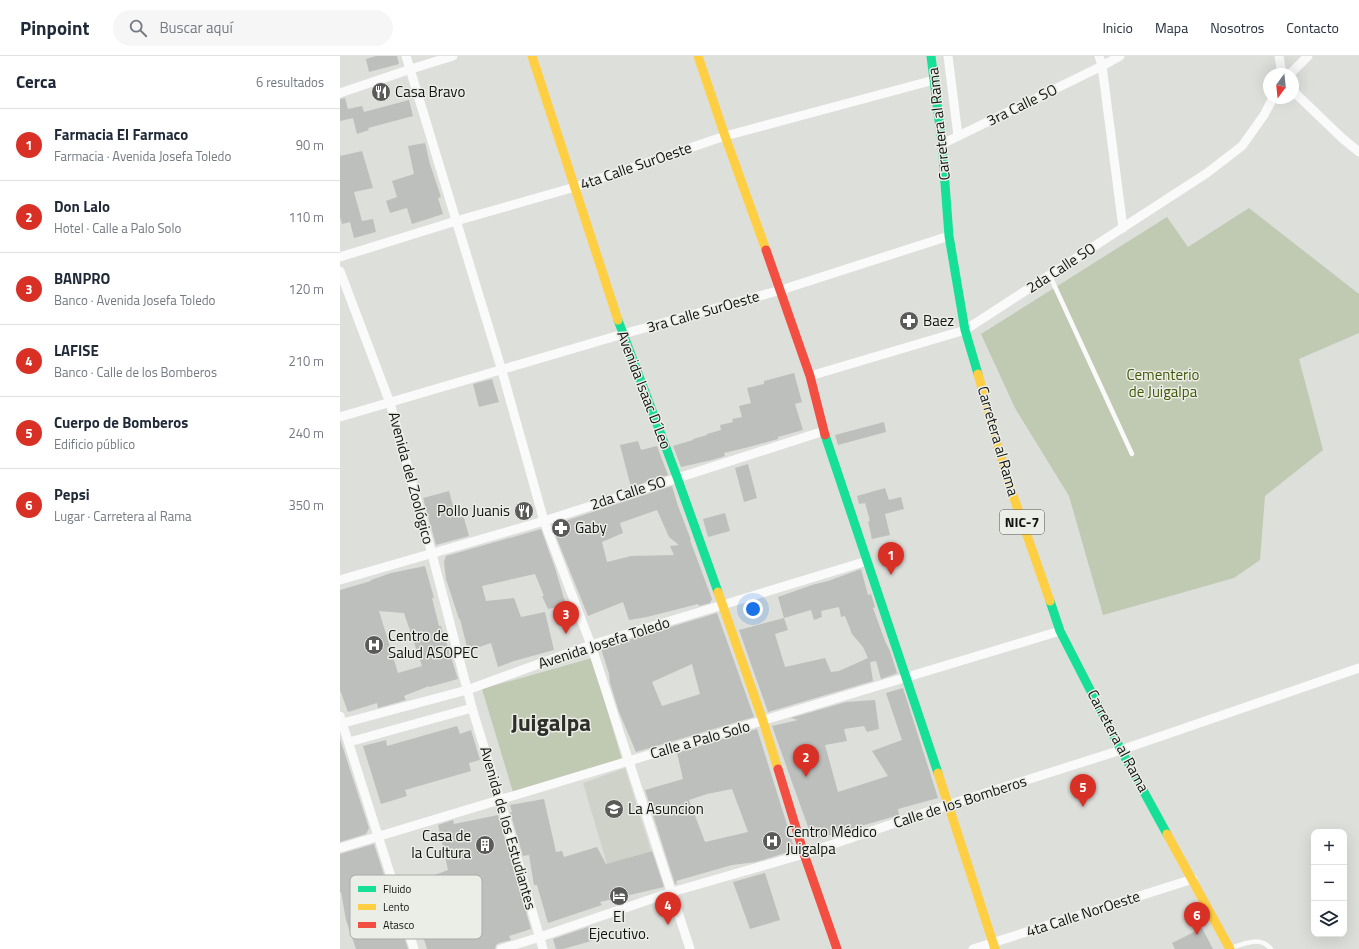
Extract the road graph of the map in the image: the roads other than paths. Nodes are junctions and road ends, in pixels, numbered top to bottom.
1 (406, 56) edge
2 (453, 56) edge
3 (532, 56) edge
4 (698, 56) edge
5 (931, 56) edge
6 (948, 56) edge
7 (1099, 56) edge
8 (1120, 56) edge
9 (1279, 56) edge
10 (1308, 56) edge
11 (1102, 66) junction
12 (1281, 68) edge
13 (1296, 68) edge
14 (411, 69) junction
15 (934, 80) junction
16 (340, 93) edge
17 (1299, 97) edge
18 (1270, 104) edge
19 (725, 136) junction
20 (958, 136) junction
21 (942, 144) junction
22 (1359, 152) edge
23 (575, 186) junction
24 (456, 221) junction
25 (1123, 228) junction
26 (950, 236) junction
27 (340, 257) edge
28 (340, 272) edge
29 (1050, 276) junction
30 (781, 290) junction
31 (965, 330) junction
32 (623, 334) junction
33 (502, 371) junction
34 (810, 376) junction
35 (390, 403) junction
36 (340, 417) edge
37 (824, 431) junction
38 (1132, 454) dead end
39 (677, 477) junction
40 (544, 521) junction
41 (432, 554) junction
42 (867, 561) junction
43 (340, 580) edge
44 (723, 605) junction
45 (1060, 630) junction
46 (591, 645) junction
47 (1359, 668) edge
48 (907, 677) junction
49 (467, 690) junction
50 (472, 708) junction
51 (341, 721) edge
52 (763, 721) junction
53 (349, 742) junction
54 (1121, 750) junction
55 (628, 761) junction
56 (500, 799) junction
57 (948, 805) junction
58 (379, 836) junction
59 (340, 848) edge
60 (804, 854) junction
61 (391, 875) edge
62 (1193, 879) junction
63 (672, 892) junction
64 (540, 937) junction
65 (411, 939) edge
66 (994, 946) edge
67 (414, 949) edge
68 (501, 949) edge
69 (543, 949) edge
70 (690, 949) edge
71 (837, 949) edge
72 (973, 949) edge
73 (1230, 949) edge
74 (1271, 949) edge

1 - 14 street
2 - 14 street
3 - 23 main road, Avenida Isaac D´Leo
4 - 19 main road
5 - 15 main road, Carretera al Rama / NIC-7
6 - 20 street
7 - 11 street
8 - 11 street, 3ra Calle SO
9 - 12 street
10 - 13 street
11 - 20 street, 3ra Calle SO
11 - 25 street
14 - 16 street
14 - 24 street
15 - 19 street, 4ta Calle SurOeste
15 - 21 main road, Carretera al Rama / NIC-7
17 - 22 street
18 - 25 street, 2da Calle SO
19 - 23 street, 4ta Calle SurOeste
19 - 30 main road
20 - 21 street, 3ra Calle SO
21 - 26 main road, Carretera al Rama / NIC-7
23 - 24 street, 4ta Calle SurOeste
23 - 32 main road, Avenida Isaac D´Leo
24 - 27 street, 4ta Calle SurOeste
24 - 33 street
25 - 29 street, 2da Calle SO
26 - 30 street, 3ra Calle SurOeste
26 - 31 main road, Carretera al Rama / NIC-7
28 - 35 street, Avenida del Zoológico
29 - 31 street, 2da Calle SO
29 - 38 lane
30 - 32 street, 3ra Calle SurOeste
30 - 34 main road
31 - 34 street, 2da Calle SO
31 - 45 main road, Carretera al Rama / NIC-7
32 - 33 street, 3ra Calle SurOeste
32 - 39 main road, Avenida Isaac D´Leo
33 - 35 street, 3ra Calle SurOeste
33 - 40 street
34 - 37 main road
35 - 36 street, 3ra Calle SurOeste
35 - 41 street, Avenida del Zoológico
37 - 39 street, 2da Calle SO
37 - 42 main road
39 - 40 street, 2da Calle SO
39 - 44 main road, Avenida Isaac D´Leo
40 - 41 street, 2da Calle SO
40 - 46 street
41 - 43 street, 2da Calle SO
41 - 49 street, Avenida del Zoológico
42 - 44 street, Avenida Josefa Toledo
42 - 48 main road
44 - 46 street, Avenida Josefa Toledo
44 - 52 main road, Avenida Isaac D´Leo
45 - 48 street, Calle a Palo Solo
45 - 54 main road, Carretera al Rama / NIC-7
46 - 49 street, Avenida Josefa Toledo
46 - 55 street
47 - 54 street, Calle de los Bomberos
48 - 52 street, Calle a Palo Solo
48 - 57 main road
49 - 50 street, Avenida del Zoológico
49 - 51 street, Avenida Josefa Toledo
50 - 53 street
50 - 56 street, Avenida de los Estudiantes
51 - 53 street
52 - 55 street, Calle a Palo Solo
52 - 60 main road, Avenida Isaac D´Leo
53 - 58 street
54 - 57 street, Calle de los Bomberos
54 - 62 main road, Carretera al Rama / NIC-7
55 - 56 street, Calle a Palo Solo
55 - 63 street
56 - 58 street, Calle a Palo Solo
56 - 64 street, Avenida de los Estudiantes
57 - 60 street, Calle de los Bomberos
57 - 66 main road
58 - 59 street, Calle a Palo Solo
58 - 61 street
60 - 63 street, Calle de los Bomberos
60 - 71 main road, Avenida Isaac D´Leo
62 - 66 street, 4ta Calle NorOeste
62 - 73 main road, Carretera al Rama / NIC-7
63 - 64 street, Calle de los Bomberos
63 - 70 street
64 - 68 street, Calle de los Bomberos
64 - 69 street, Avenida de los Estudiantes
65 - 67 street
66 - 72 street, 4ta Calle NorOeste
73 - 74 lane

